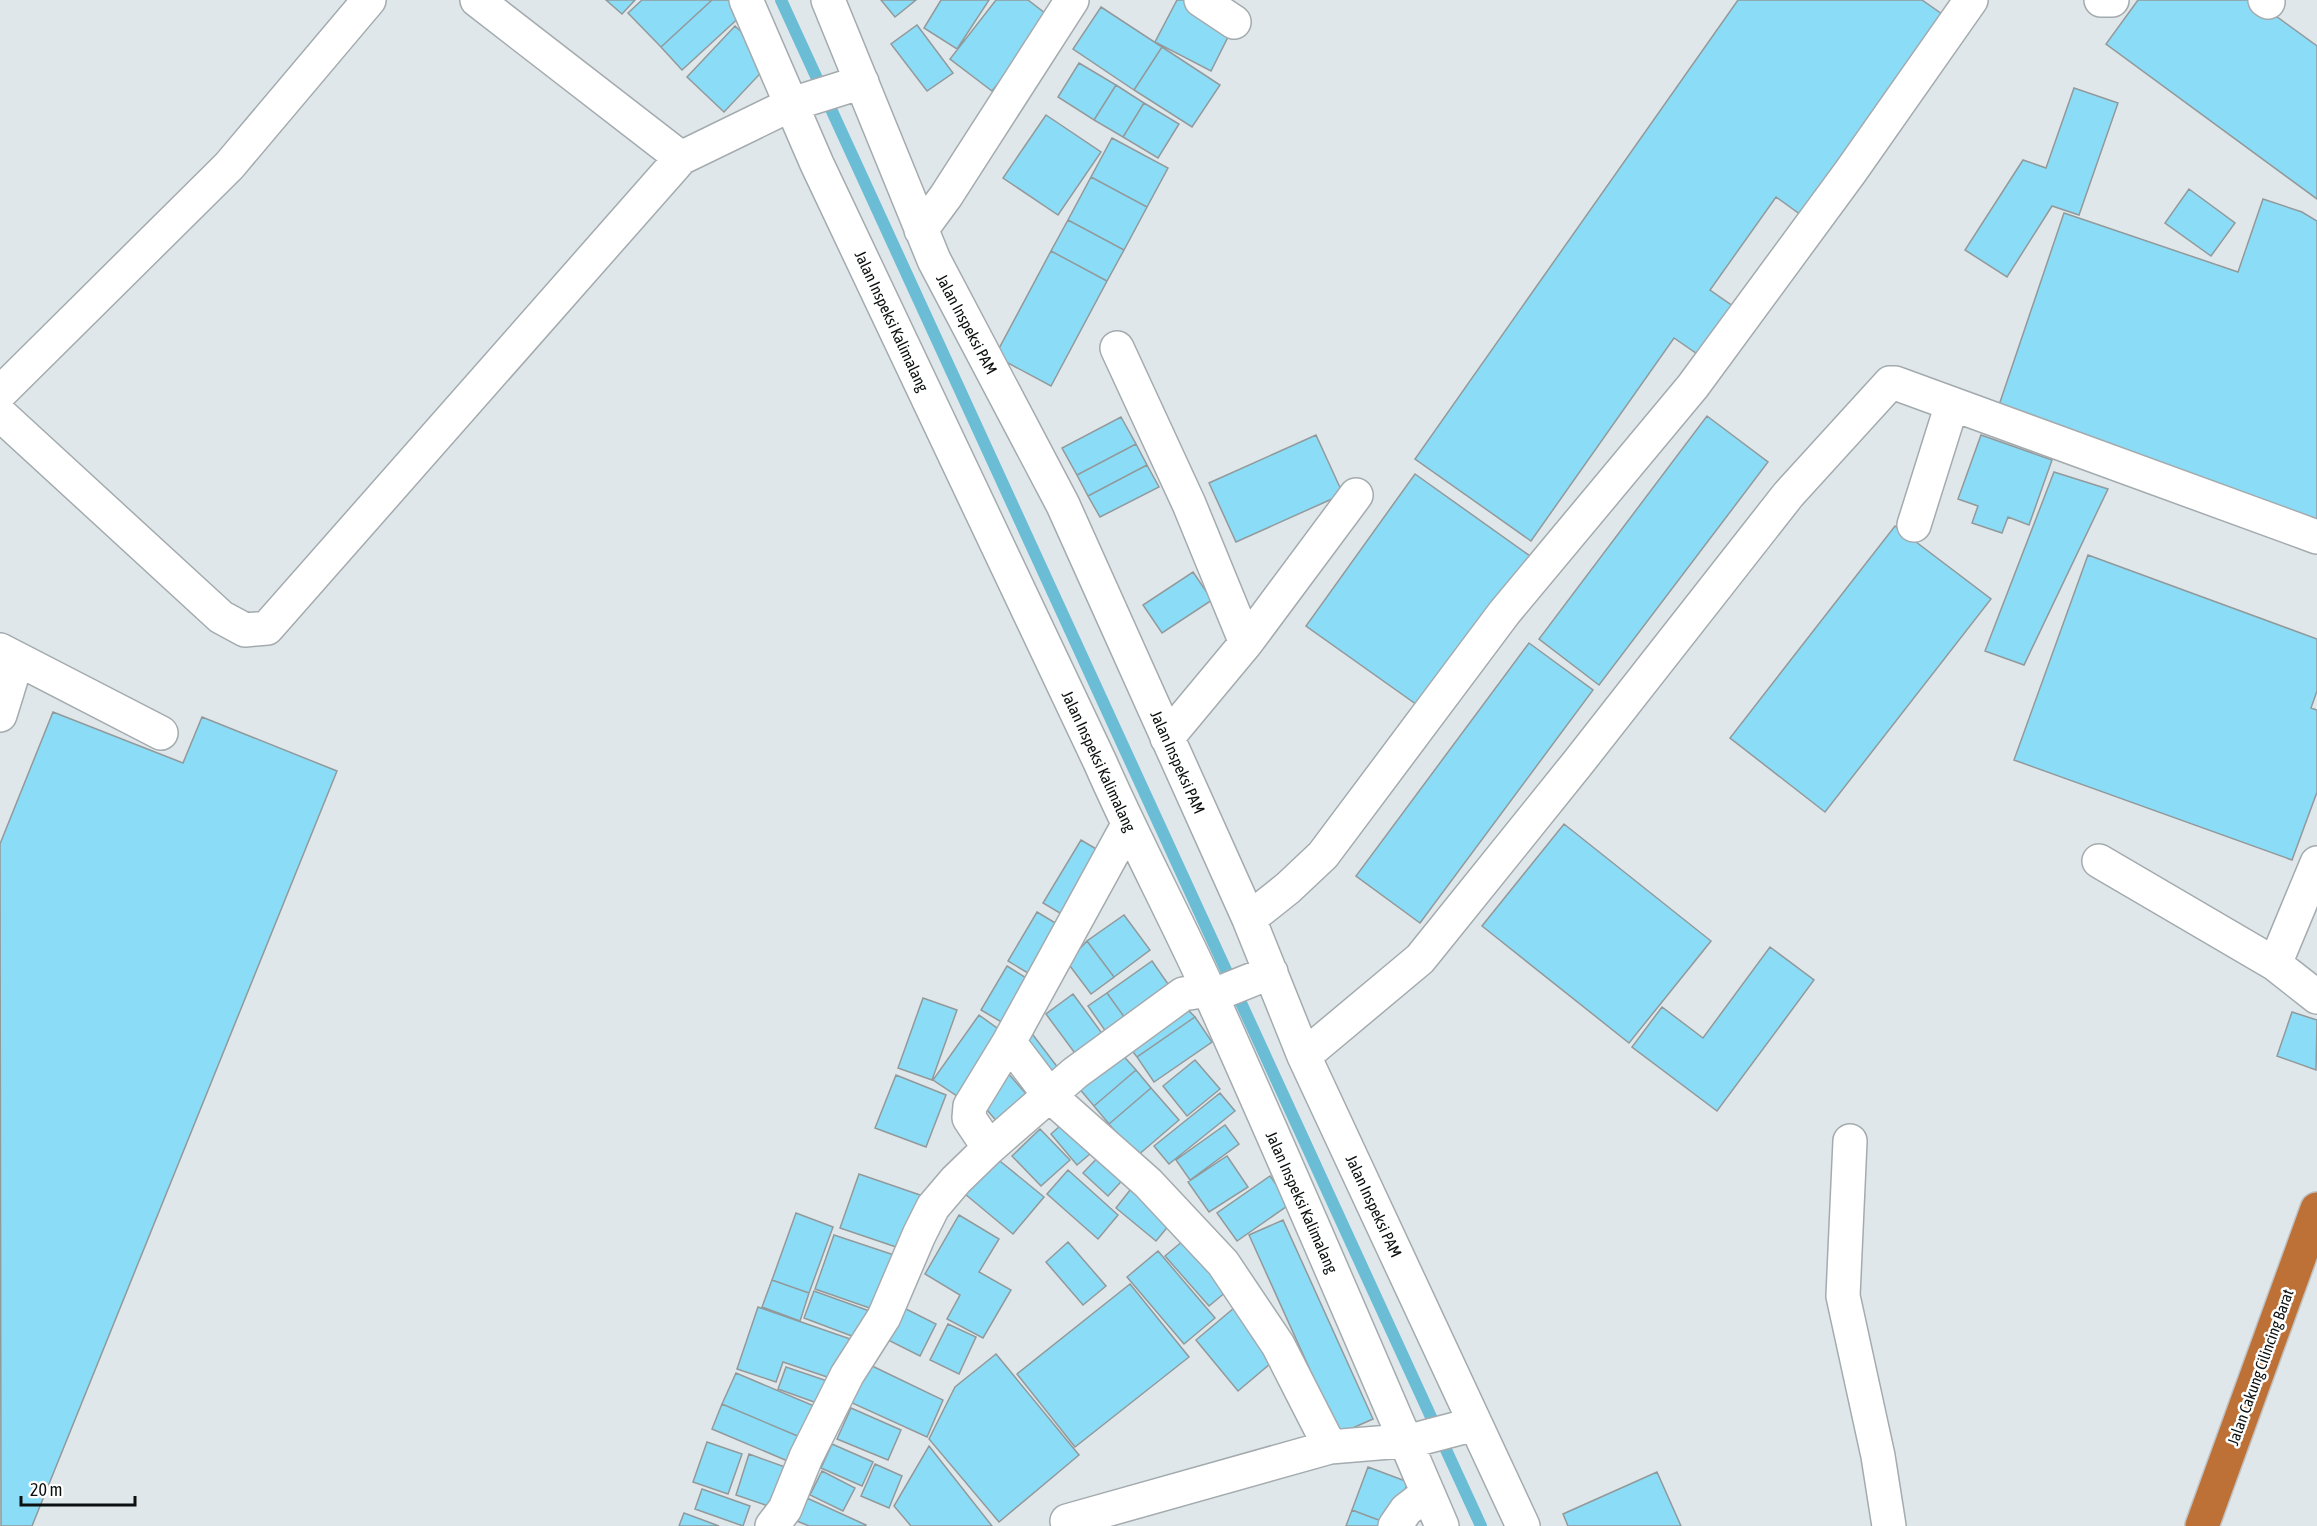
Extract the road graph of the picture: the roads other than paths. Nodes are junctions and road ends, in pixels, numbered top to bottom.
1 (369, 0) edge
2 (477, 0) edge
3 (746, 0) edge
4 (828, 0) edge
5 (1072, 0) edge
6 (1201, 0) edge
7 (1971, 0) edge
8 (2101, 0) edge
9 (2112, 0) edge
10 (1234, 22) dead end
11 (858, 83) junction
12 (798, 102) junction
13 (681, 158) junction
14 (921, 230) junction
15 (1117, 348) dead end
16 (0, 393) edge
17 (1952, 404) junction
18 (0, 414) edge
19 (1356, 495) dead end
20 (1914, 525) dead end
21 (2317, 537) edge
22 (1246, 643) junction
23 (9, 655) edge
24 (0, 715) edge
25 (161, 733) dead end
26 (1167, 738) junction
27 (1128, 825) junction
28 (2099, 861) dead end
29 (2317, 863) edge
30 (1249, 919) junction
31 (2275, 964) junction
32 (1268, 973) junction
33 (1213, 991) junction
34 (2317, 997) edge
35 (1009, 1042) junction
36 (1304, 1056) junction
37 (1050, 1096) junction
38 (1850, 1141) dead end
39 (989, 1148) junction
40 (2317, 1209) edge
41 (1466, 1427) junction
42 (1409, 1439) junction
43 (1330, 1447) junction
44 (1428, 1493) junction
45 (1067, 1521) dead end
46 (772, 1526) edge
47 (1395, 1526) edge
48 (1442, 1526) edge
49 (1523, 1526) edge
50 (1889, 1526) edge
51 (2202, 1526) edge

1 - 16 street
2 - 13 street
3 - 12 street, Jalan Inspeksi Kalimalang
4 - 11 street, Jalan Inspeksi PAM
5 - 14 street
6 - 10 street
7 - 30 street
8 - 9 street
11 - 12 street
11 - 14 street, Jalan Inspeksi PAM
12 - 13 street
12 - 27 street, Jalan Inspeksi Kalimalang
13 - 18 street
14 - 26 street, Jalan Inspeksi PAM
15 - 22 street
17 - 20 street
17 - 21 street
17 - 36 street
19 - 22 street
22 - 26 street
23 - 24 street
23 - 25 street
26 - 30 street, Jalan Inspeksi PAM
27 - 33 street, Jalan Inspeksi Kalimalang
27 - 35 street
28 - 31 street
29 - 31 street
30 - 32 street, Jalan Inspeksi PAM
31 - 34 street
32 - 33 street
32 - 36 street, Jalan Inspeksi PAM
33 - 37 street
33 - 42 street, Jalan Inspeksi Kalimalang
35 - 37 street
35 - 39 street
36 - 41 street, Jalan Inspeksi PAM
37 - 39 street
37 - 43 street
38 - 50 street
39 - 46 street
40 - 51 highway, Jalan Cakung Cilincing Barat
41 - 42 street
41 - 49 street, Jalan Inspeksi PAM
42 - 43 street
42 - 44 street, Jalan Inspeksi Kalimalang
43 - 45 street
44 - 47 street
44 - 48 street, Jalan Inspeksi Kalimalang

